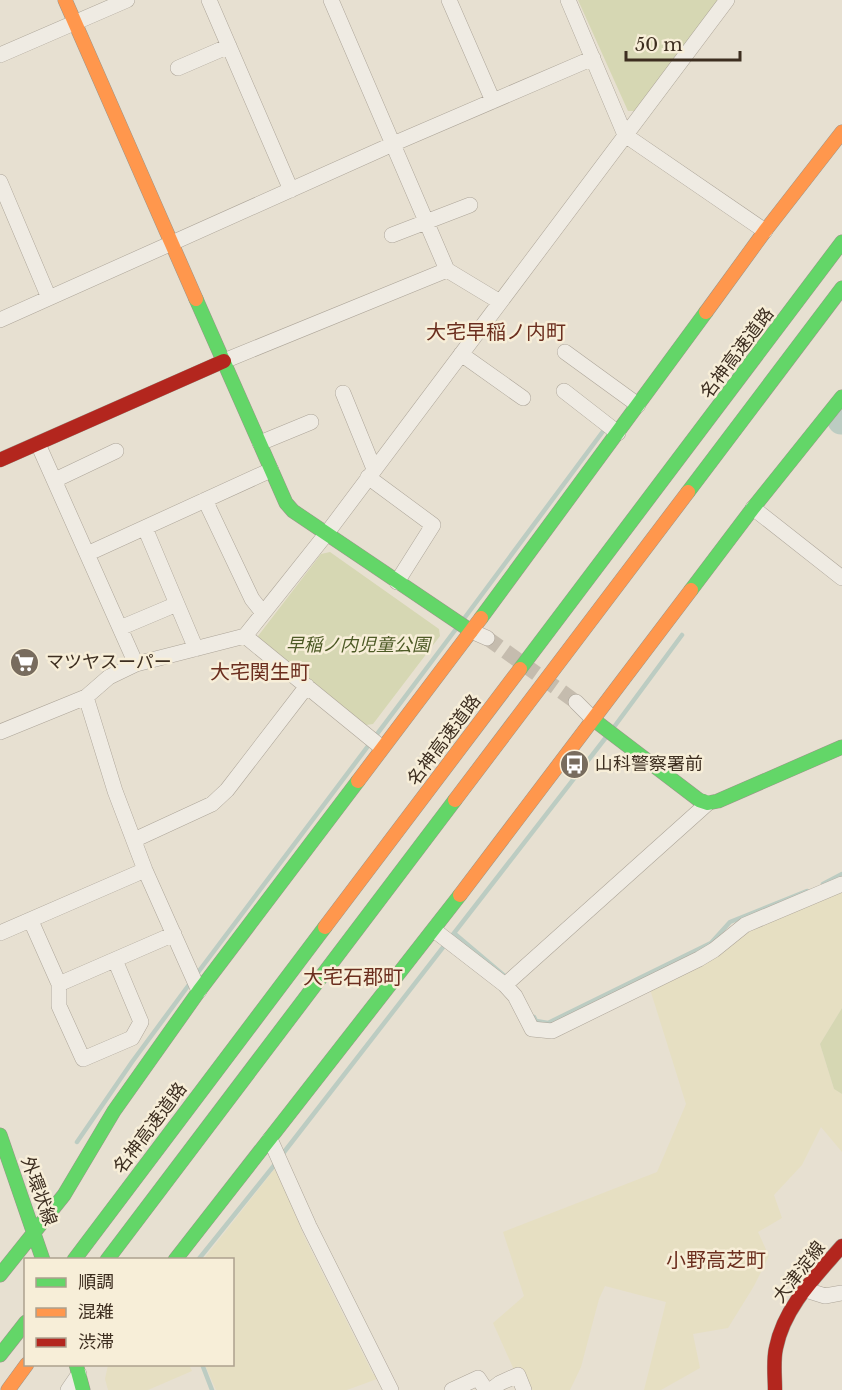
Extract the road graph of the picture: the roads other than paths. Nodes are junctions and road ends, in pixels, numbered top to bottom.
1 (65, 0) edge
2 (127, 0) edge
3 (209, 0) edge
4 (332, 0) edge
5 (449, 0) edge
6 (568, 0) edge
7 (727, 0) edge
8 (75, 23) junction
9 (230, 46) junction
10 (0, 55) edge
11 (593, 58) junction
12 (178, 68) dead end
13 (493, 101) junction
14 (842, 132) edge
15 (625, 135) junction
16 (393, 144) junction
17 (2, 190) edge
18 (291, 190) junction
19 (470, 205) dead end
20 (426, 222) junction
21 (765, 231) junction
22 (392, 235) dead end
23 (842, 242) edge
24 (172, 243) junction
25 (447, 270) junction
26 (842, 288) edge
27 (50, 298) junction
28 (500, 302) junction
29 (0, 320) edge
30 (565, 352) dead end
31 (461, 354) junction
32 (224, 361) junction
33 (564, 391) dead end
34 (343, 393) dead end
35 (842, 397) edge
36 (523, 398) dead end
37 (638, 405) junction
38 (311, 422) dead end
39 (618, 433) junction
40 (260, 443) junction
41 (38, 444) junction
42 (116, 451) dead end
43 (0, 460) edge
44 (271, 470) junction
45 (371, 473) junction
46 (55, 480) junction
47 (205, 500) junction
48 (753, 508) junction
49 (145, 528) junction
50 (327, 533) junction
51 (87, 554) junction
52 (842, 578) edge
53 (397, 582) junction
54 (177, 604) junction
55 (263, 613) junction
56 (120, 628) junction
57 (471, 631) junction
58 (245, 636) junction
59 (488, 638) tunnel mouth
60 (196, 649) junction
61 (136, 664) junction
62 (307, 686) junction
63 (86, 697) junction
64 (576, 702) tunnel mouth
65 (594, 720) junction
66 (0, 732) edge
67 (381, 747) junction
68 (842, 747) edge
69 (708, 803) junction
70 (134, 840) junction
71 (145, 870) junction
72 (842, 884) edge
73 (31, 921) junction
74 (0, 933) edge
75 (174, 934) junction
76 (443, 937) junction
77 (115, 960) junction
78 (59, 984) junction
79 (505, 985) junction
80 (199, 991) junction
81 (0, 1136) edge
82 (270, 1139) junction
83 (34, 1231) junction
84 (842, 1246) edge
85 (42, 1258) edge
86 (76, 1258) edge
87 (109, 1258) edge
88 (177, 1258) edge
89 (0, 1275) edge
90 (806, 1290) junction
91 (842, 1293) edge
92 (24, 1325) edge
93 (0, 1355) edge
94 (26, 1366) edge
95 (80, 1368) edge
96 (8, 1390) edge
97 (68, 1390) edge
98 (83, 1390) edge
99 (391, 1390) edge
100 (452, 1390) edge
101 (486, 1390) edge
102 (491, 1390) edge
103 (524, 1390) edge
104 (775, 1390) edge

1 - 8 main road
2 - 8 street
3 - 9 street
4 - 16 street
5 - 13 street
6 - 11 street
7 - 15 street
8 - 10 street
8 - 24 main road
9 - 12 street
9 - 18 street
11 - 13 street
11 - 15 street
13 - 16 street
14 - 21 main road
15 - 21 street
15 - 28 street
16 - 18 street
16 - 20 street
17 - 27 street
18 - 24 street
19 - 20 street
20 - 22 street
20 - 25 street
21 - 37 main road
23 - 86 main road, 名神高速道路
24 - 27 street
24 - 32 main road
25 - 28 street
25 - 32 street
26 - 87 main road
27 - 29 street
28 - 31 street
30 - 37 street
31 - 36 street
31 - 45 street
32 - 40 main road
32 - 41 main road
33 - 39 street
34 - 45 street
35 - 48 main road
37 - 39 main road
38 - 40 street
39 - 57 main road
40 - 44 main road
41 - 43 main road
41 - 46 street
42 - 46 street
44 - 47 street
44 - 50 main road
45 - 50 street
45 - 53 street
46 - 51 street
47 - 49 street
47 - 55 street
48 - 52 street
48 - 65 main road
49 - 51 street
49 - 54 street
50 - 53 main road
50 - 55 street
51 - 56 street
53 - 57 main road
54 - 56 street
54 - 60 street
55 - 58 street
56 - 61 street
57 - 59 street
57 - 67 main road
58 - 60 street
58 - 62 street
60 - 61 street
61 - 63 street
62 - 67 street
62 - 70 street
63 - 66 street
63 - 70 street
64 - 65 street
65 - 69 main road
65 - 76 main road
67 - 80 main road
68 - 69 main road
69 - 79 street
70 - 71 street
71 - 73 street
71 - 75 street
72 - 79 street
73 - 74 street
73 - 78 street
75 - 77 street
75 - 80 street
76 - 79 street
76 - 82 main road
77 - 78 street
77 - 78 street
80 - 83 main road
81 - 83 main road, 外環状線
82 - 88 main road
82 - 99 street
83 - 85 main road, 外環状線
83 - 89 main road
84 - 90 main road, 大津淀線
90 - 91 street
90 - 104 main road, 大津淀線
92 - 93 main road
94 - 96 main road
95 - 97 street
95 - 98 main road
100 - 101 street
102 - 103 street

